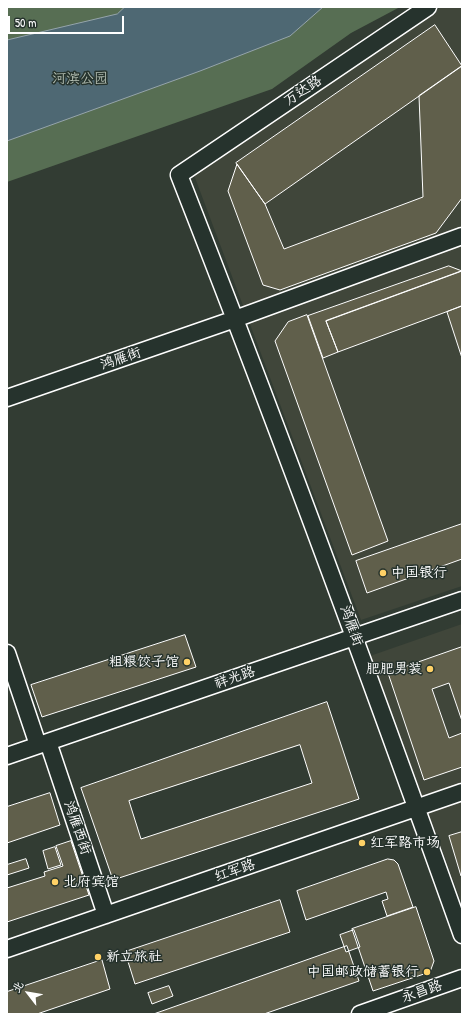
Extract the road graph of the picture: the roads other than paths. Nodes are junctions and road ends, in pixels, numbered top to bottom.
1 (428, 7) edge
2 (179, 176) joint
3 (462, 236) edge
4 (235, 319) junction
5 (7, 398) edge
6 (462, 600) edge
7 (355, 636) junction
8 (7, 653) edge
9 (43, 743) junction
10 (7, 756) edge
11 (462, 792) edge
12 (416, 808) junction
13 (106, 915) junction
14 (462, 935) edge
15 (7, 949) edge
16 (462, 978) edge
17 (360, 1014) edge

1 - 2 street, 万达路
2 - 4 street, 鸿雁街
3 - 4 street
4 - 5 street, 鸿雁街
4 - 7 street, 鸿雁街
6 - 7 street, 祥光路
7 - 9 street, 祥光路
7 - 12 street, 鸿雁街
8 - 9 street, 鸿雁西街
9 - 10 street, 祥光路
9 - 13 street, 鸿雁西街
11 - 12 street, 红军路
12 - 13 street, 红军路
12 - 14 street, 鸿雁街
13 - 15 street, 红军路
16 - 17 street, 永昌路

